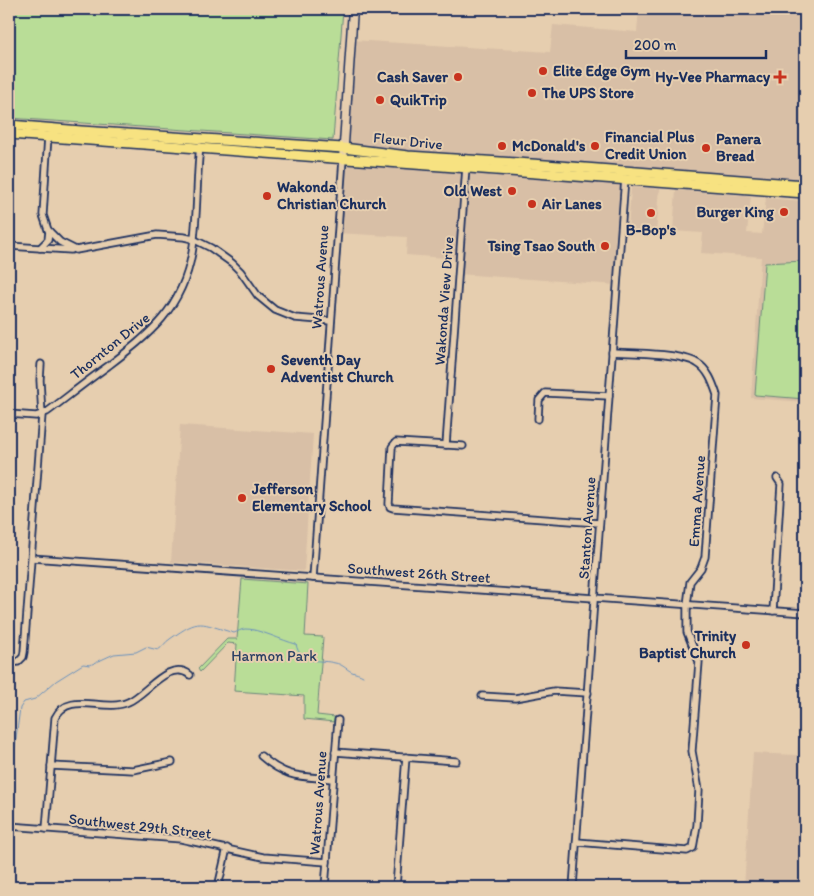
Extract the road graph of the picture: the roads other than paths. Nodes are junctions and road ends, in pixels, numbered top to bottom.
1 (353, 9) edge
2 (9, 125) edge
3 (58, 129) junction
4 (9, 134) edge
5 (48, 136) junction
6 (200, 143) junction
7 (343, 148) junction
8 (343, 159) junction
9 (466, 164) junction
10 (625, 170) junction
11 (624, 180) junction
12 (805, 185) edge
13 (805, 193) edge
14 (48, 230) junction
15 (193, 239) junction
16 (9, 246) edge
17 (40, 248) junction
18 (76, 250) junction
19 (331, 321) junction
20 (612, 352) junction
21 (41, 364) dead end
22 (609, 396) junction
23 (9, 414) edge
24 (42, 415) junction
25 (538, 419) dead end
26 (446, 445) junction
27 (464, 446) dead end
28 (777, 478) dead end
29 (599, 522) junction
30 (32, 558) junction
31 (313, 578) junction
32 (594, 598) junction
33 (687, 605) junction
34 (773, 611) junction
35 (805, 614) edge
36 (9, 663) edge
37 (190, 675) dead end
38 (588, 693) junction
39 (482, 696) dead end
40 (338, 720) dead end
41 (335, 752) junction
42 (261, 756) dead end
43 (406, 757) junction
44 (456, 761) dead end
45 (172, 762) dead end
46 (51, 766) junction
47 (333, 779) junction
48 (9, 826) edge
49 (46, 829) junction
50 (576, 842) junction
51 (226, 848) junction
52 (327, 862) junction
53 (218, 887) edge
54 (325, 887) edge
55 (396, 887) edge
56 (573, 887) edge

1 - 7 street, Watrous Avenue
2 - 3 main road, Fleur Drive
3 - 5 street
3 - 6 main road, Fleur Drive
4 - 5 main road, Fleur Drive
5 - 6 main road, Fleur Drive
5 - 14 street
6 - 7 main road, Fleur Drive
6 - 8 main road, Fleur Drive
6 - 15 street, Thornton Drive
7 - 8 street, Watrous Avenue
7 - 9 main road, Fleur Drive
8 - 9 main road, Fleur Drive
8 - 19 street, Watrous Avenue
9 - 10 main road, Fleur Drive
9 - 11 main road, Fleur Drive
9 - 26 street, Wakonda View Drive
10 - 11 street, Stanton Avenue
10 - 12 main road, Fleur Drive
11 - 13 main road, Fleur Drive
11 - 20 street, Stanton Avenue
14 - 17 street
14 - 18 street
15 - 18 street
15 - 19 street
15 - 24 street, Thornton Drive
16 - 17 street
17 - 18 street
19 - 31 street, Watrous Avenue
20 - 22 street, Stanton Avenue
20 - 33 street, Emma Avenue
21 - 24 street
22 - 25 street
22 - 29 street, Stanton Avenue
23 - 24 street
24 - 30 street
26 - 27 street
26 - 29 street
28 - 34 street
29 - 32 street, Stanton Avenue
30 - 31 street, Southwest 26th Street
30 - 36 street
31 - 32 street, Southwest 26th Street
32 - 33 street, Southwest 26th Street
32 - 38 street, Stanton Avenue
33 - 34 street, Southwest 26th Street
33 - 50 street, Emma Avenue
34 - 35 street, Southwest 26th Street
37 - 46 street
38 - 39 street
38 - 50 street, Stanton Avenue
40 - 41 street, Watrous Avenue
41 - 43 street
41 - 47 street, Watrous Avenue
42 - 47 street
43 - 44 street
43 - 55 street
45 - 46 street
46 - 49 street
47 - 52 street, Watrous Avenue
48 - 49 street, Southwest 29th Street
49 - 51 street, Southwest 29th Street
50 - 56 street, Stanton Avenue
51 - 52 street, Southwest 29th Street
51 - 53 street
52 - 54 street, Watrous Avenue

